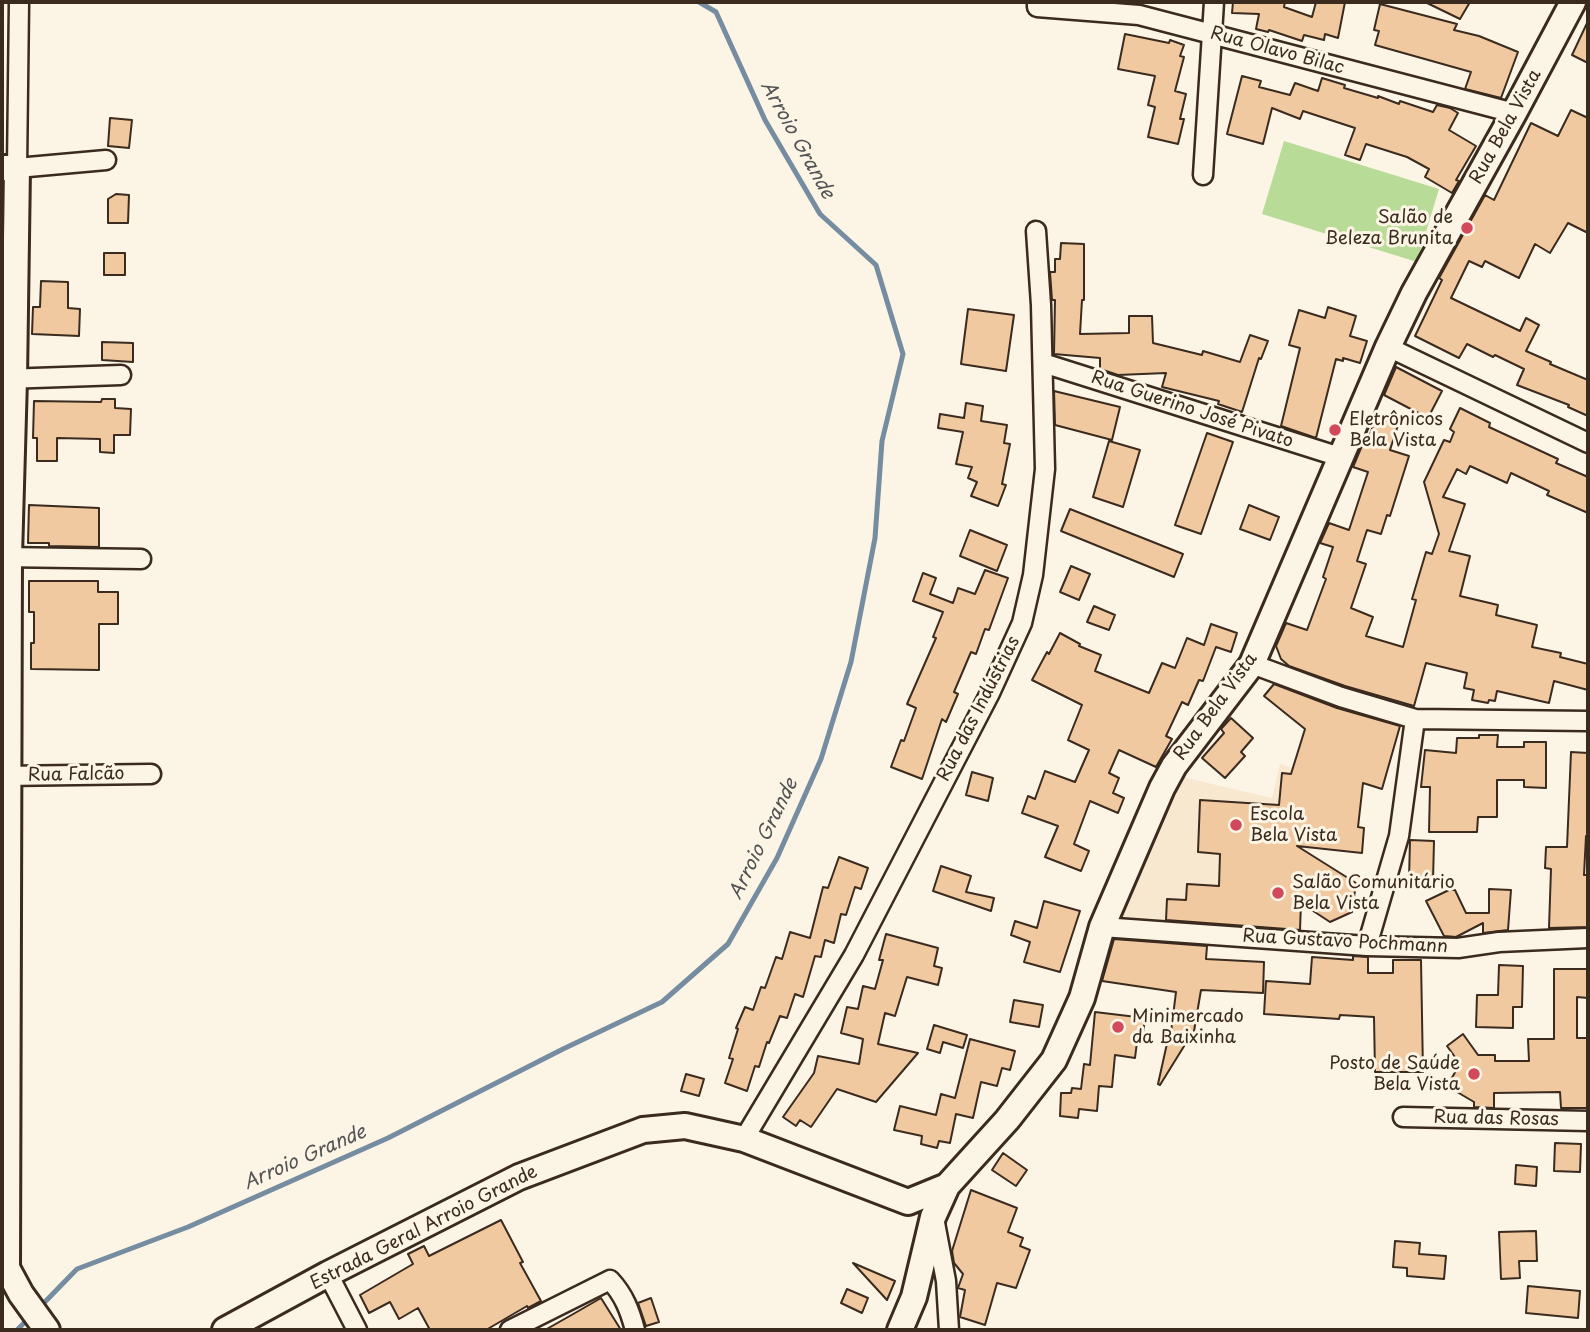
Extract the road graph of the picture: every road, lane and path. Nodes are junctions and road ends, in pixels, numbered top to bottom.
1 (19, 2) edge
2 (1214, 2) edge
3 (1573, 2) edge
4 (1037, 4) edge
5 (1211, 33) junction
6 (1514, 113) junction
7 (106, 160) dead end
8 (9, 168) edge
9 (1203, 175) dead end
10 (1036, 231) dead end
11 (1388, 346) junction
12 (1043, 363) junction
13 (121, 375) dead end
14 (8, 379) edge
15 (1588, 443) edge
16 (1340, 457) junction
17 (5, 557) edge
18 (141, 559) dead end
19 (1252, 664) junction
20 (1415, 719) junction
21 (1588, 721) edge
22 (151, 774) dead end
23 (5, 777) edge
24 (1102, 927) junction
25 (1588, 938) edge
26 (1367, 946) junction
27 (1403, 1117) dead end
28 (1588, 1121) edge
29 (744, 1139) junction
30 (947, 1186) junction
31 (933, 1217) junction
32 (328, 1274) junction
33 (47, 1330) edge
34 (225, 1330) edge
35 (357, 1330) edge
36 (510, 1330) edge
37 (635, 1330) edge
38 (900, 1330) edge
39 (949, 1330) edge

1 - 8 street
2 - 5 street
3 - 6 main road, Rua Bela Vista
4 - 5 street, Rua Olavo Bilac
5 - 6 street, Rua Olavo Bilac
5 - 9 street
6 - 11 main road, Rua Bela Vista
7 - 8 street
8 - 14 main road
10 - 12 street, Rua das Indústrias
11 - 15 street
11 - 16 main road, Rua Bela Vista
12 - 16 street, Rua Guerino José Pivato
12 - 29 street, Rua das Indústrias
13 - 14 street
14 - 17 main road
16 - 19 main road, Rua Bela Vista
17 - 18 street
17 - 23 main road
19 - 20 street
19 - 24 main road, Rua Bela Vista
20 - 21 street
20 - 26 street
22 - 23 street, Rua Falcão
23 - 33 main road
24 - 26 street, Rua Gustavo Pochmann
24 - 30 main road, Rua Bela Vista
25 - 26 street, Rua Gustavo Pochmann
27 - 28 street, Rua das Rosas
29 - 30 main road, Estrada Geral Arroio Grande
29 - 32 main road, Estrada Geral Arroio Grande
30 - 31 main road, Rua Bela Vista
31 - 38 main road, Rua Bela Vista
31 - 39 street
32 - 34 main road, Estrada Geral Arroio Grande
32 - 35 street
36 - 37 street

